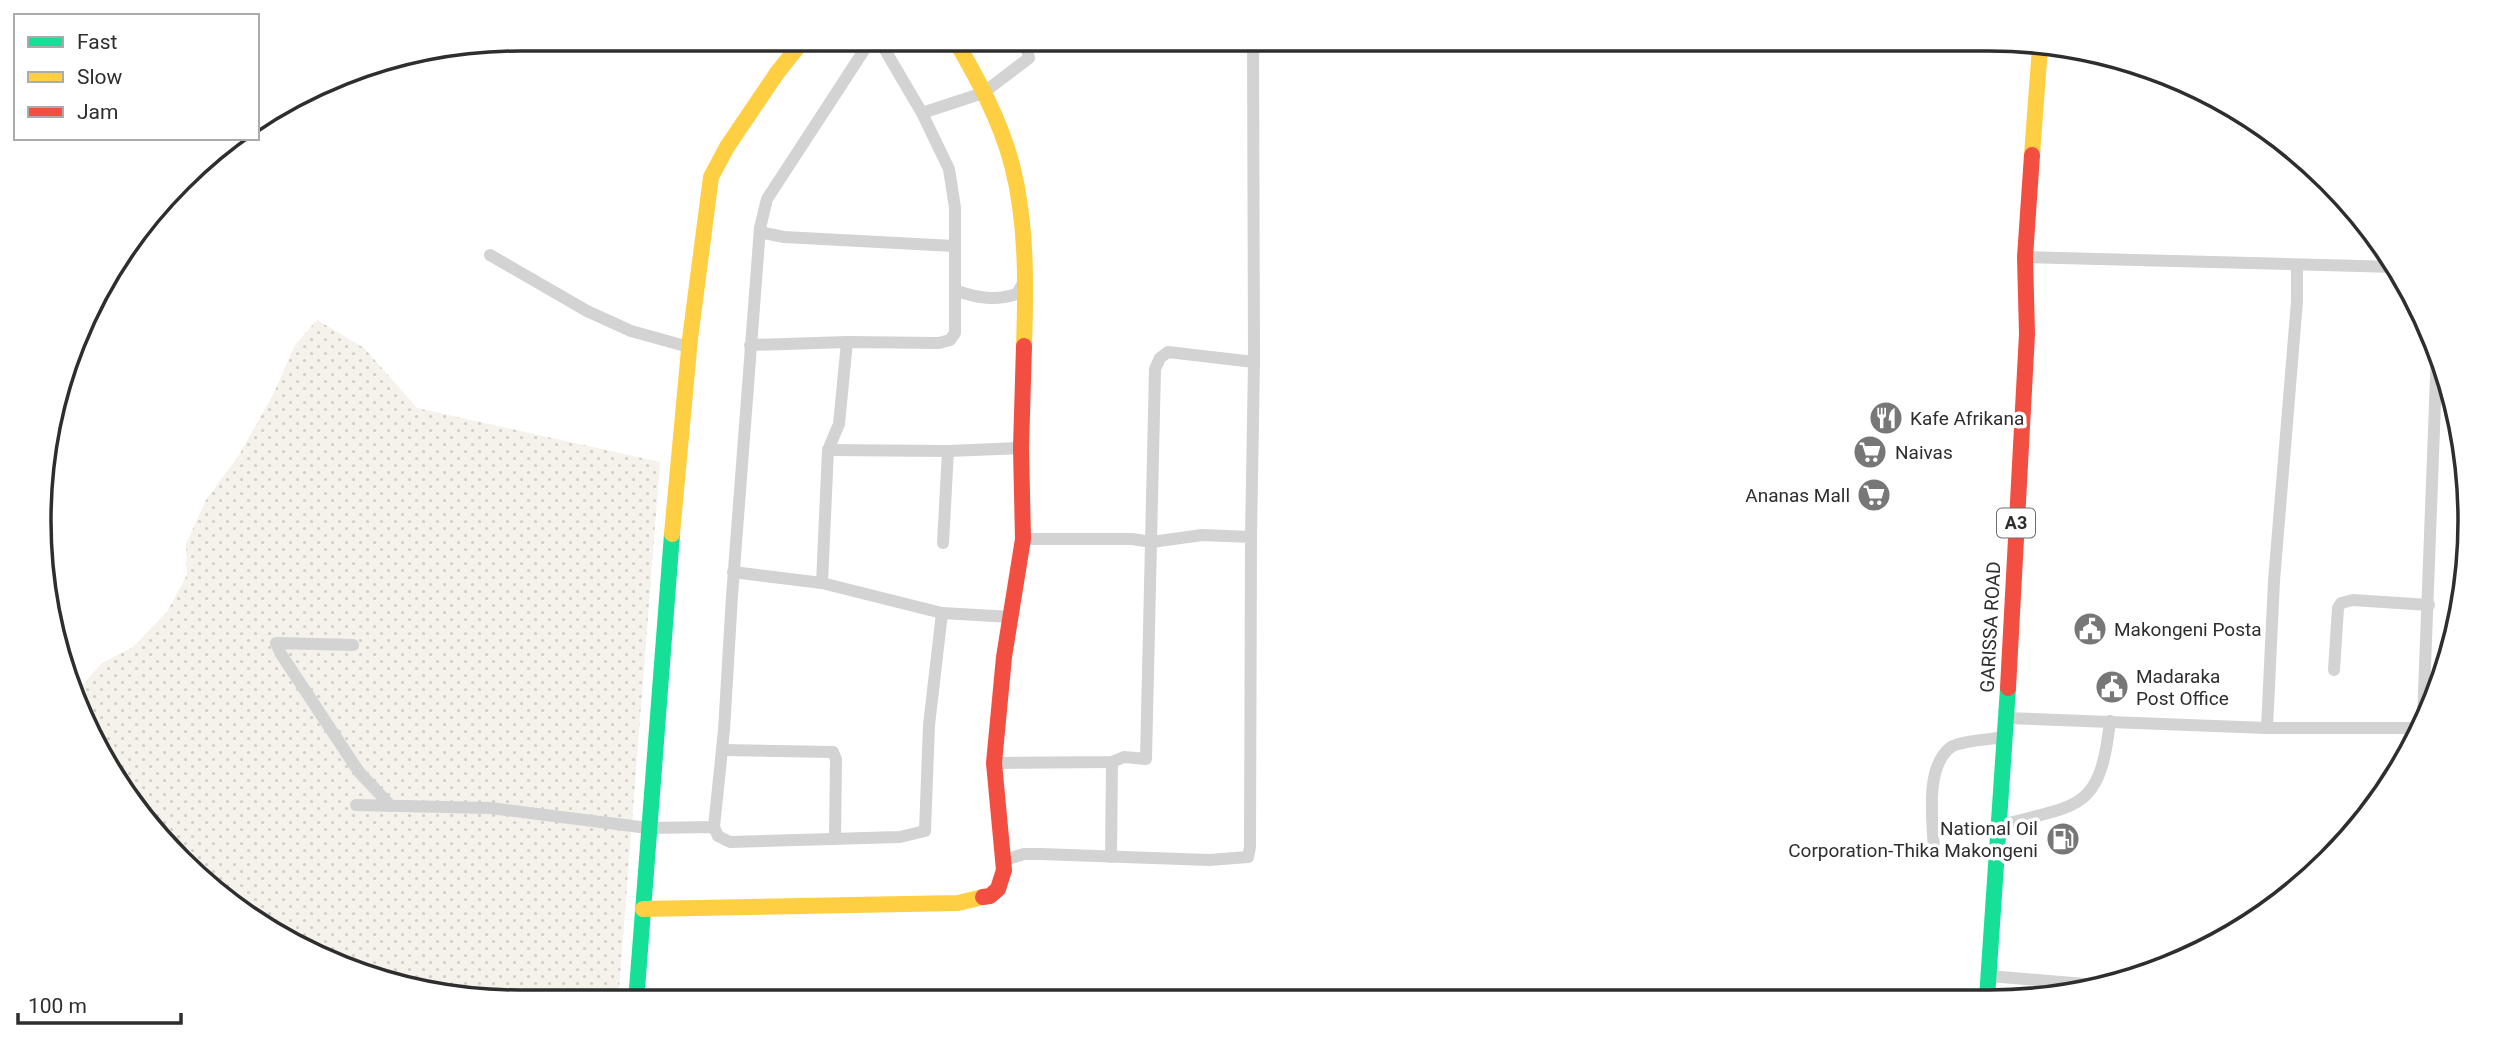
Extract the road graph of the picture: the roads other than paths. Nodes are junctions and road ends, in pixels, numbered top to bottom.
1 (794, 51) edge
2 (866, 51) edge
3 (883, 51) edge
4 (961, 51) edge
5 (1027, 51) edge
6 (1253, 51) edge
7 (2040, 54) edge
8 (984, 93) junction
9 (922, 113) junction
10 (760, 228) junction
11 (954, 246) junction
12 (491, 255) dead end
13 (2025, 257) junction
14 (2297, 265) junction
15 (2383, 267) edge
16 (1026, 274) junction
17 (957, 291) junction
18 (847, 342) junction
19 (750, 345) junction
20 (689, 347) junction
21 (1254, 362) junction
22 (2436, 380) edge
23 (1021, 448) junction
24 (828, 450) junction
25 (948, 451) junction
26 (1251, 537) junction
27 (1023, 538) junction
28 (1152, 542) junction
29 (943, 543) dead end
30 (733, 572) junction
31 (822, 583) junction
32 (2429, 605) junction
33 (943, 613) junction
34 (1011, 617) junction
35 (353, 645) dead end
36 (2334, 670) dead end
37 (2424, 694) edge
38 (2006, 718) junction
39 (2110, 721) junction
40 (2267, 728) junction
41 (2410, 728) edge
42 (2005, 737) junction
43 (722, 750) junction
44 (1112, 762) junction
45 (994, 764) junction
46 (356, 805) dead end
47 (391, 806) junction
48 (1998, 826) junction
49 (713, 827) junction
50 (648, 828) junction
51 (835, 839) junction
52 (1934, 851) dead end
53 (1111, 857) junction
54 (1005, 860) junction
55 (643, 909) junction
56 (1989, 976) junction
57 (2069, 983) edge
58 (637, 990) edge
59 (1988, 990) edge

1 - 20 main road
2 - 10 street
3 - 9 street
4 - 8 main road
5 - 8 street
6 - 21 street
7 - 13 main road, GARISSA ROAD / A3
8 - 9 street
8 - 16 main road
9 - 11 street
10 - 11 street
10 - 19 street
11 - 17 street
12 - 20 street
13 - 14 street
13 - 38 main road, GARISSA ROAD / A3
14 - 15 street
14 - 40 street
16 - 17 street
16 - 23 main road
17 - 18 street
18 - 19 street
18 - 24 street
19 - 30 street
20 - 50 main road
21 - 26 street
21 - 28 street
22 - 32 street
23 - 25 street
23 - 27 main road
24 - 25 street
24 - 31 street
25 - 29 street
26 - 28 street
26 - 53 street
27 - 28 street
27 - 34 main road
28 - 44 street
30 - 31 street
30 - 43 street
31 - 33 street
32 - 36 street
32 - 37 street
33 - 34 street
33 - 51 street
34 - 45 main road
35 - 47 street
38 - 39 street
38 - 42 main road, GARISSA ROAD / A3
39 - 40 street
39 - 48 street
40 - 41 street
42 - 48 main road, GARISSA ROAD / A3
42 - 52 street
43 - 49 street
43 - 51 street
44 - 45 street
44 - 53 street
45 - 54 main road
46 - 47 street
47 - 50 street
48 - 56 main road, GARISSA ROAD / A3
49 - 50 street
49 - 51 street
50 - 55 main road
53 - 54 street
54 - 55 main road
55 - 58 main road
56 - 57 street
56 - 59 main road, GARISSA ROAD / A3

